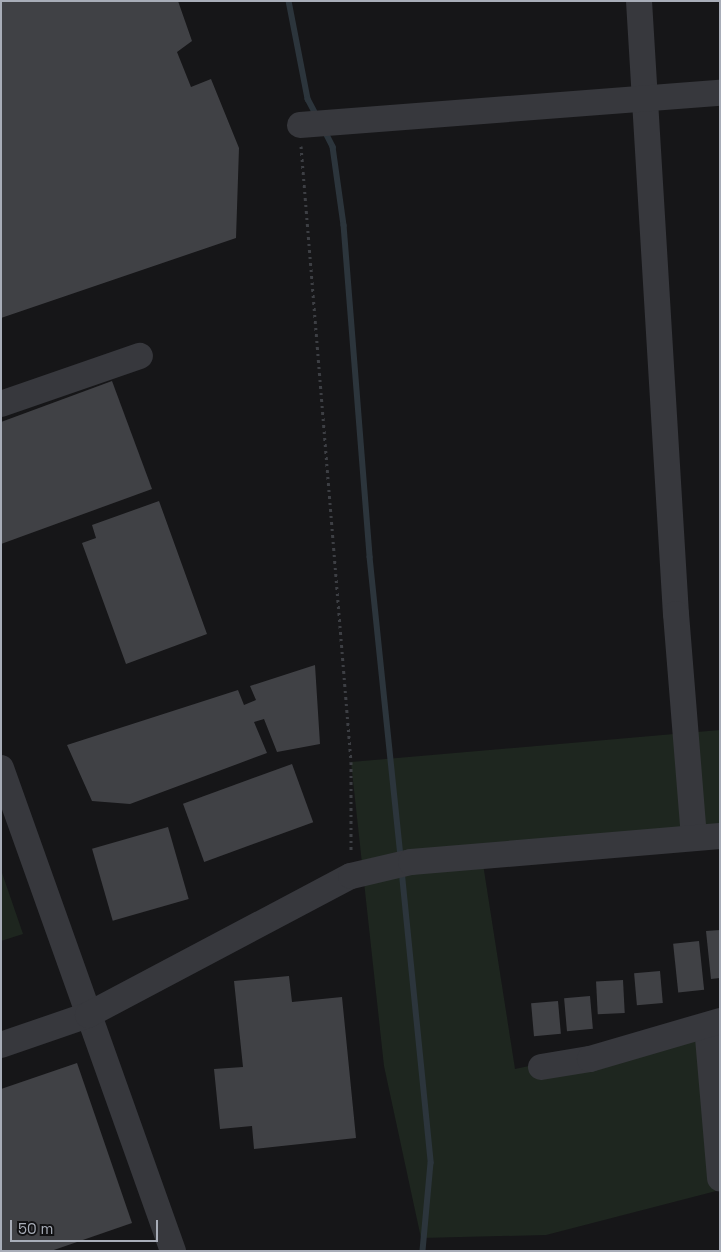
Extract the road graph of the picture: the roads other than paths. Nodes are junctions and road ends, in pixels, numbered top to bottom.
1 (639, 1) edge
2 (720, 92) edge
3 (645, 98) junction
4 (300, 125) road end
5 (140, 356) dead end
6 (1, 404) edge
7 (1, 768) edge
8 (720, 836) edge
9 (694, 837) junction
10 (88, 1016) junction
11 (713, 1024) edge
12 (1, 1045) edge
13 (541, 1067) dead end
14 (720, 1178) edge
15 (173, 1251) edge

1 - 3 street
2 - 3 street
3 - 4 street
3 - 9 street
5 - 6 street
7 - 10 street
8 - 9 street
9 - 10 street
10 - 12 street
10 - 15 street
11 - 13 street
11 - 14 street

